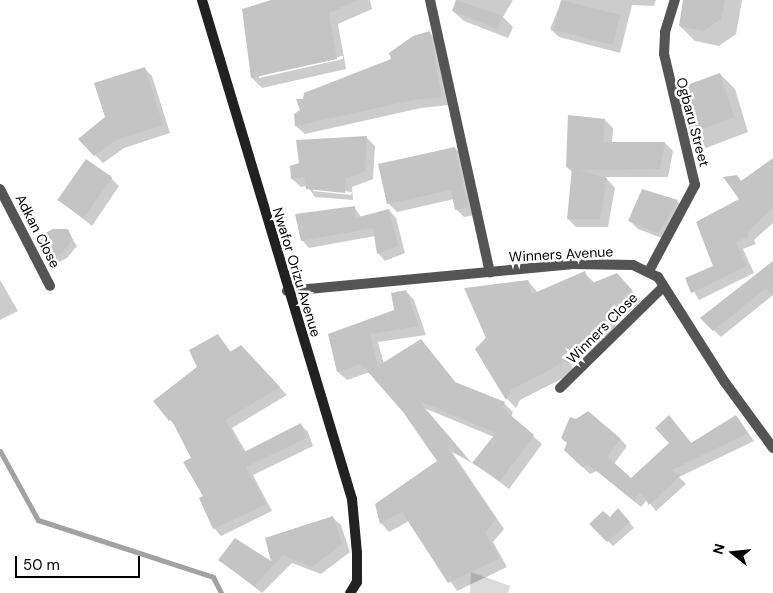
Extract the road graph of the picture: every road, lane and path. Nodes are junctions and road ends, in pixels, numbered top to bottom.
1 (202, 0) edge
2 (430, 0) edge
3 (675, 0) edge
4 (0, 189) edge
5 (649, 271) junction
6 (490, 272) junction
7 (50, 286) dead end
8 (663, 287) junction
9 (287, 291) junction
10 (560, 388) dead end
11 (773, 448) edge
12 (350, 593) edge

1 - 9 street, Nwafor Orizu Avenue
2 - 6 street
3 - 5 street, Ogbaru Street
4 - 7 street, Adkan Close
5 - 6 street, Winners Avenue
5 - 8 street
6 - 9 street, Winners Avenue
8 - 10 street, Winners Close
8 - 11 street
9 - 12 street, Nwafor Orizu Avenue

